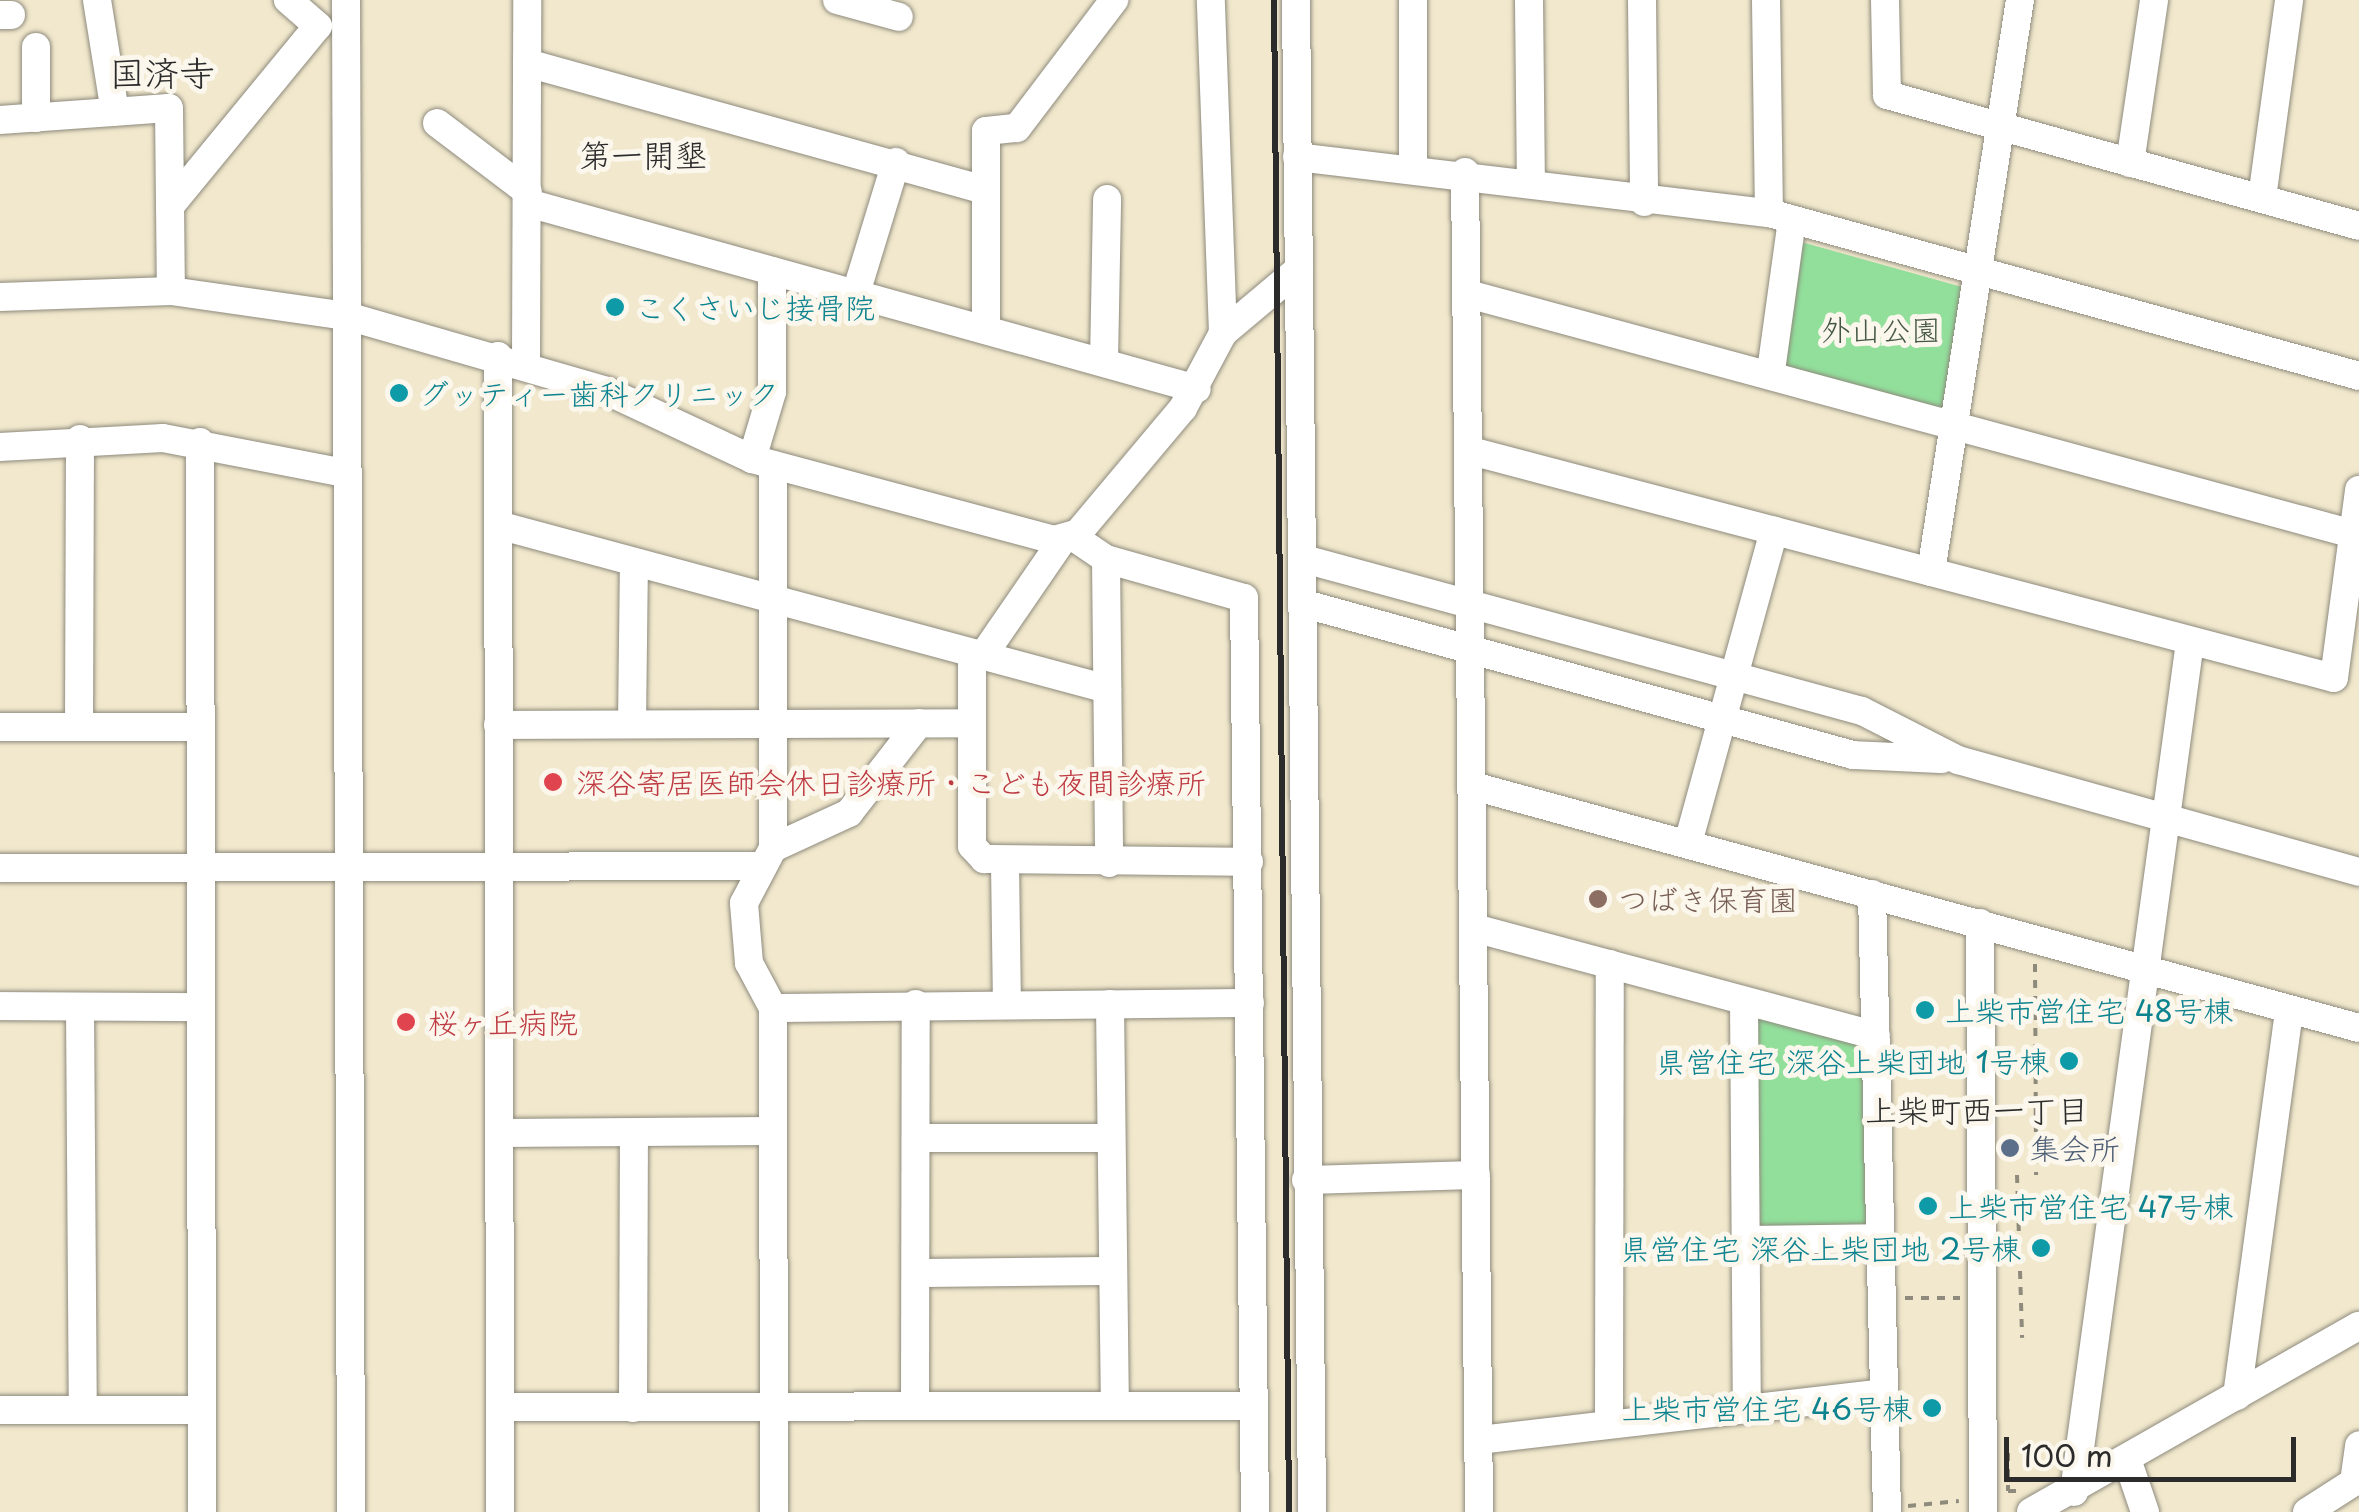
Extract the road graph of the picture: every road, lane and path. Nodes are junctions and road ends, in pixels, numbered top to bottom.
1 (98, 0) edge
2 (288, 0) edge
3 (346, 0) edge
4 (527, 0) edge
5 (837, 0) edge
6 (1114, 0) edge
7 (1211, 0) edge
8 (1296, 0) edge
9 (1413, 0) edge
10 (1529, 0) edge
11 (1642, 0) edge
12 (1766, 0) edge
13 (1885, 0) edge
14 (2020, 0) edge
15 (2154, 0) edge
16 (2289, 0) edge
17 (899, 17) dead end
18 (36, 47) dead end
19 (527, 63) junction
20 (115, 112) junction
21 (36, 118) junction
22 (0, 120) edge
23 (437, 123) dead end
24 (2000, 127) junction
25 (1297, 158) junction
26 (896, 162) junction
27 (2130, 163) junction
28 (1414, 168) junction
29 (1465, 172) junction
30 (1531, 184) junction
31 (985, 190) junction
32 (528, 197) junction
33 (2262, 198) junction
34 (1107, 199) dead end
35 (1644, 202) junction
36 (170, 206) junction
37 (1780, 216) junction
38 (2359, 226) edge
39 (1299, 269) junction
40 (1980, 269) junction
41 (772, 271) junction
42 (171, 290) junction
43 (856, 293) junction
44 (1468, 294) junction
45 (0, 297) edge
46 (347, 316) junction
47 (986, 329) junction
48 (1222, 334) junction
49 (498, 356) junction
50 (1104, 361) junction
51 (526, 365) junction
52 (1772, 371) junction
53 (2359, 376) edge
54 (1196, 389) junction
55 (1954, 423) junction
56 (80, 438) junction
57 (200, 442) junction
58 (0, 448) edge
59 (1471, 451) junction
60 (762, 462) junction
61 (345, 473) junction
62 (2359, 490) edge
63 (498, 524) junction
64 (1774, 531) junction
65 (2352, 534) junction
66 (1068, 537) junction
67 (1106, 559) junction
68 (1304, 559) junction
69 (634, 563) junction
70 (1931, 572) junction
71 (772, 598) junction
72 (1305, 604) junction
73 (1472, 604) junction
74 (2190, 642) junction
75 (1474, 651) junction
76 (977, 656) junction
77 (1735, 676) junction
78 (1108, 690) junction
79 (1724, 720) junction
80 (632, 723) junction
81 (773, 723) junction
82 (919, 723) junction
83 (971, 723) junction
84 (498, 726) junction
85 (0, 727) edge
86 (80, 727) junction
87 (200, 727) junction
88 (1958, 760) junction
89 (1473, 786) junction
90 (2166, 819) junction
91 (1688, 843) junction
92 (766, 857) junction
93 (1249, 862) junction
94 (1108, 863) junction
95 (1006, 864) junction
96 (498, 866) junction
97 (347, 867) junction
98 (0, 868) edge
99 (200, 868) junction
100 (2359, 872) edge
101 (1872, 894) junction
102 (1980, 923) junction
103 (1474, 928) junction
104 (2035, 939) junction
105 (1610, 964) junction
106 (2142, 970) junction
107 (1744, 1001) junction
108 (1250, 1003) junction
109 (916, 1004) junction
110 (1110, 1004) junction
111 (1007, 1005) junction
112 (0, 1006) edge
113 (200, 1007) junction
114 (80, 1008) junction
115 (773, 1008) junction
116 (2289, 1009) junction
117 (2359, 1028) edge
118 (1876, 1036) junction
119 (1900, 1082) dead end
120 (1981, 1101) junction
121 (773, 1132) junction
122 (499, 1133) junction
123 (634, 1133) junction
124 (916, 1138) junction
125 (1111, 1138) junction
126 (1476, 1175) junction
127 (2017, 1175) dead end
128 (2036, 1175) dead end
129 (1306, 1180) junction
130 (1880, 1238) junction
131 (1746, 1240) junction
132 (1114, 1272) junction
133 (916, 1273) junction
134 (1904, 1279) dead end
135 (1905, 1298) junction
136 (1982, 1298) junction
137 (1905, 1316) dead end
138 (2359, 1326) edge
139 (2022, 1338) dead end
140 (1884, 1393) junction
141 (2237, 1396) junction
142 (916, 1406) junction
143 (1115, 1406) junction
144 (1254, 1406) junction
145 (773, 1407) junction
146 (1747, 1407) junction
147 (501, 1408) junction
148 (633, 1408) junction
149 (0, 1410) edge
150 (83, 1410) junction
151 (202, 1410) junction
152 (1609, 1424) junction
153 (1479, 1440) junction
154 (2008, 1446) dead end
155 (2359, 1446) edge
156 (2128, 1462) junction
157 (1908, 1486) dead end
158 (2074, 1492) junction
159 (2033, 1502) edge
160 (1984, 1506) edge
161 (202, 1512) edge
162 (351, 1512) edge
163 (500, 1512) edge
164 (774, 1512) edge
165 (1255, 1512) edge
166 (1312, 1512) edge
167 (1479, 1512) edge
168 (1887, 1512) edge
169 (2145, 1512) edge
170 (2307, 1512) edge

1 - 20 street
2 - 36 street
3 - 46 street
4 - 19 street
5 - 17 street
6 - 31 street
7 - 48 street
8 - 25 street
9 - 28 street
10 - 30 street
11 - 35 street
12 - 37 street
13 - 24 street
14 - 24 street
15 - 27 street
16 - 33 street
18 - 21 street
19 - 26 street
19 - 32 street
20 - 21 street
20 - 36 street
21 - 22 street
23 - 32 street
24 - 27 street
24 - 40 street
25 - 28 street
25 - 39 street
26 - 31 street
26 - 43 street
27 - 33 street
28 - 29 street
29 - 30 street
29 - 44 street
30 - 35 street
31 - 47 street
32 - 41 street
32 - 51 street
33 - 38 street
34 - 50 street
35 - 37 street
36 - 42 street
37 - 40 street
37 - 52 street
39 - 48 street
39 - 68 street
40 - 53 street
40 - 55 street
41 - 43 street
41 - 60 street
42 - 45 street
42 - 46 street
43 - 47 street
44 - 52 street
44 - 59 street
46 - 49 street
46 - 61 street
47 - 50 street
48 - 54 street
49 - 51 street
49 - 63 street
50 - 54 street
51 - 60 street
52 - 55 street
54 - 66 street
55 - 65 street
55 - 70 street
56 - 57 street
56 - 58 street
56 - 86 street
57 - 61 street
57 - 87 street
59 - 64 street
59 - 73 street
60 - 66 street
60 - 71 street
61 - 97 street
62 - 65 street
63 - 69 street
63 - 84 street
64 - 70 street
64 - 77 street
65 - 74 street
66 - 67 street
66 - 76 street
67 - 78 street
67 - 93 street
68 - 72 street
68 - 73 street
69 - 71 street
69 - 80 street
70 - 74 street
71 - 76 street
71 - 81 street
72 - 75 street
72 - 129 street
73 - 75 street
73 - 77 street
74 - 90 street
75 - 79 street
75 - 89 street
76 - 78 street
76 - 83 street
77 - 79 street
77 - 88 street
78 - 94 street
79 - 88 street
79 - 91 street
80 - 81 street
80 - 84 street
81 - 82 street
81 - 92 street
82 - 83 street
82 - 92 street
83 - 95 street
84 - 96 street
85 - 86 street
86 - 87 street
87 - 99 street
88 - 90 street
89 - 91 street
89 - 103 street
90 - 100 street
90 - 106 street
91 - 101 street
92 - 96 street
92 - 115 street
93 - 94 street
93 - 108 street
94 - 95 street
95 - 111 street
96 - 97 street
96 - 122 street
97 - 99 street
97 - 162 street
98 - 99 street
99 - 113 street
101 - 102 street
101 - 118 street
102 - 104 street
102 - 120 street
103 - 105 street
103 - 126 street
104 - 106 street
104 - 128 path
105 - 107 street
105 - 152 street
106 - 116 street
106 - 158 street
107 - 118 street
107 - 131 street
108 - 110 street
108 - 144 street
109 - 111 street
109 - 115 street
109 - 124 street
110 - 111 street
110 - 125 street
112 - 114 street
113 - 114 street
113 - 151 street
114 - 150 street
115 - 121 street
116 - 117 street
116 - 141 street
118 - 130 street
119 - 120 path
120 - 136 street
121 - 123 street
121 - 145 street
122 - 123 street
122 - 147 street
123 - 148 street
124 - 125 street
124 - 133 street
125 - 132 street
126 - 129 street
126 - 153 street
127 - 139 path
129 - 166 street
130 - 131 street
130 - 140 street
131 - 146 street
132 - 133 street
132 - 143 street
133 - 142 street
134 - 135 path
135 - 136 path
135 - 137 path
136 - 160 street
138 - 141 street
140 - 146 street
140 - 168 street
141 - 156 street
142 - 143 street
142 - 145 street
143 - 144 street
144 - 165 street
145 - 148 street
145 - 164 street
146 - 152 street
147 - 148 street
147 - 163 street
149 - 150 street
150 - 151 street
151 - 161 street
152 - 153 street
153 - 167 street
154 - 159 path
155 - 170 street
156 - 158 street
156 - 169 street
157 - 160 path
158 - 159 street

